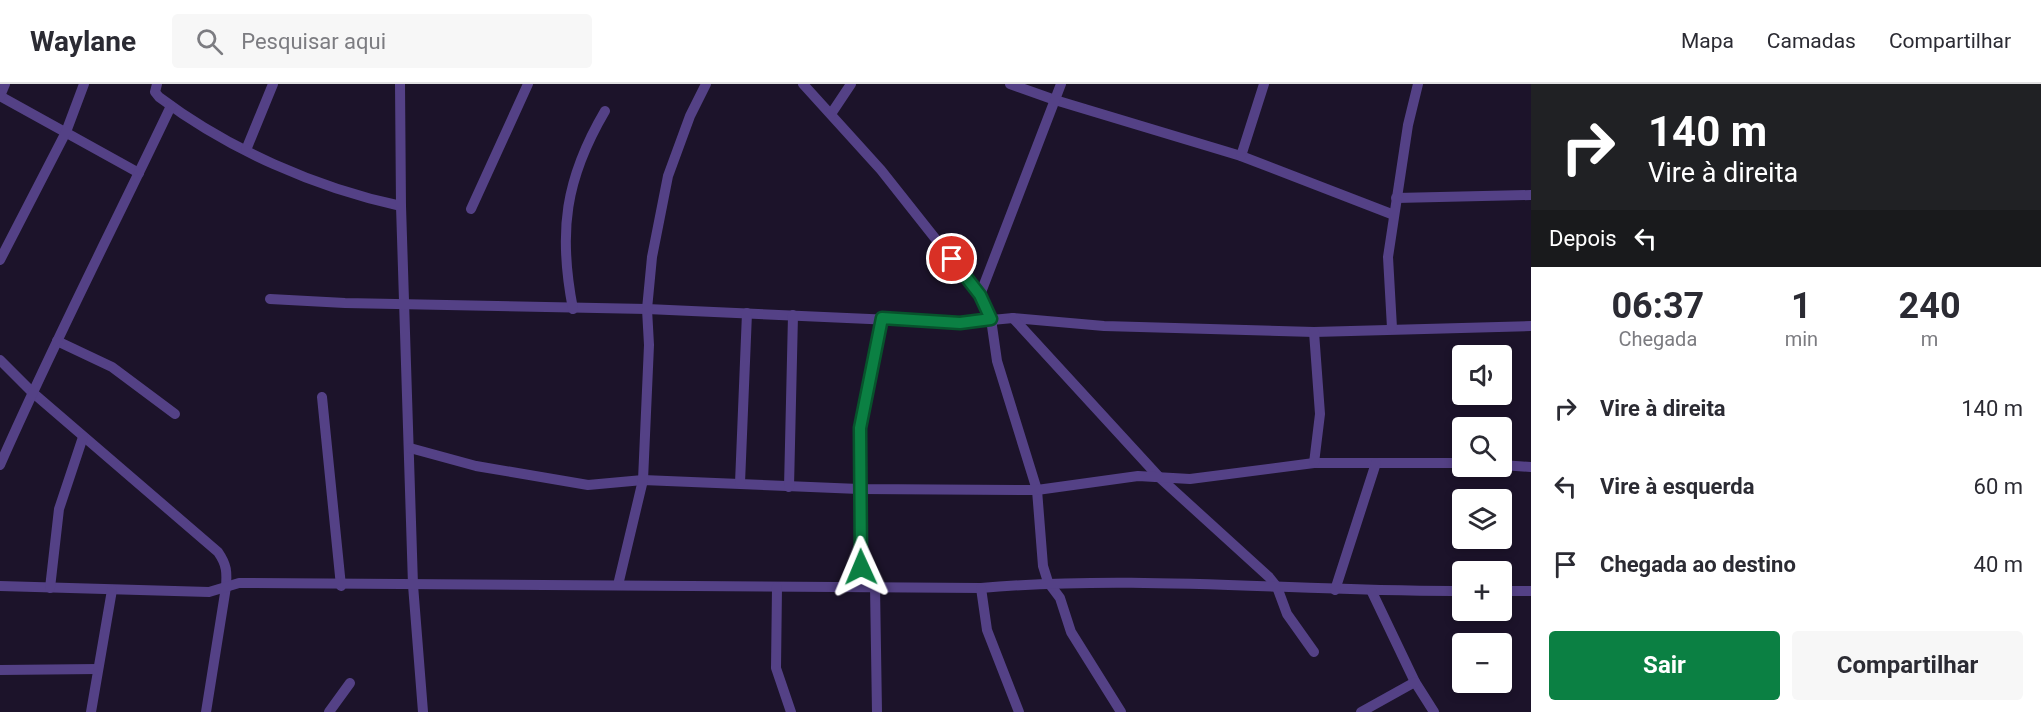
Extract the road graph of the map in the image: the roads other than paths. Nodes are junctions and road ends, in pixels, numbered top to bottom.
1 (4, 84) edge
2 (84, 84) edge
3 (157, 84) edge
4 (273, 84) edge
5 (400, 84) edge
6 (528, 84) edge
7 (706, 84) edge
8 (803, 84) edge
9 (851, 84) edge
10 (1010, 84) edge
11 (1061, 84) edge
12 (1263, 84) edge
13 (1418, 84) edge
14 (0, 96) edge
15 (1055, 100) junction
16 (171, 106) junction
17 (605, 111) dead end
18 (831, 114) junction
19 (66, 132) junction
20 (246, 150) junction
21 (1241, 156) junction
22 (139, 173) junction
23 (1531, 195) edge
24 (1396, 198) junction
25 (401, 206) junction
26 (471, 209) dead end
27 (1394, 215) junction
28 (0, 260) edge
29 (980, 295) junction
30 (270, 298) dead end
31 (404, 304) junction
32 (573, 309) junction
33 (647, 309) junction
34 (747, 313) junction
35 (793, 315) junction
36 (882, 318) junction
37 (1013, 318) junction
38 (991, 319) junction
39 (1531, 326) edge
40 (1392, 328) junction
41 (1314, 332) junction
42 (57, 341) junction
43 (0, 360) edge
44 (32, 392) junction
45 (322, 397) dead end
46 (175, 414) dead end
47 (83, 437) junction
48 (410, 448) junction
49 (1314, 463) junction
50 (1376, 463) junction
51 (1452, 463) edge
52 (0, 465) edge
53 (1512, 466) edge
54 (1531, 467) edge
55 (1159, 477) junction
56 (642, 480) junction
57 (740, 483) junction
58 (789, 487) junction
59 (860, 489) junction
60 (1037, 490) junction
61 (1048, 582) junction
62 (413, 585) junction
63 (618, 585) junction
64 (0, 586) edge
65 (341, 586) junction
66 (862, 586) junction
67 (875, 586) junction
68 (226, 587) junction
69 (777, 587) junction
70 (1277, 587) junction
71 (50, 588) junction
72 (981, 588) junction
73 (112, 590) junction
74 (1335, 590) junction
75 (1452, 591) edge
76 (1512, 591) edge
77 (1531, 591) edge
78 (1372, 592) junction
79 (1314, 652) dead end
80 (98, 669) junction
81 (0, 670) edge
82 (1415, 682) junction
83 (350, 683) dead end
84 (91, 712) edge
85 (206, 712) edge
86 (329, 712) edge
87 (423, 712) edge
88 (790, 712) edge
89 (877, 712) edge
90 (1019, 712) edge
91 (1121, 712) edge
92 (1361, 712) edge
93 (1434, 712) edge

1 - 14 street
2 - 19 street
3 - 16 street
4 - 20 street
5 - 25 street
6 - 26 street
7 - 33 street
8 - 18 street
9 - 18 street
10 - 15 street
11 - 15 street
12 - 21 street
13 - 24 street
14 - 19 street
15 - 21 street
15 - 29 street
16 - 20 street
16 - 22 street
17 - 32 street
18 - 29 street
19 - 22 street
19 - 28 street
20 - 25 street
21 - 27 street
22 - 42 street
23 - 24 street
24 - 27 street
25 - 31 street
27 - 40 street
29 - 38 street
30 - 31 street
31 - 32 street
31 - 48 street
32 - 33 street
33 - 34 street
33 - 56 street
34 - 35 street
34 - 57 street
35 - 36 street
35 - 58 street
36 - 38 street
36 - 59 street
37 - 38 street
37 - 41 street
37 - 55 street
38 - 60 street
39 - 40 street
40 - 41 street
41 - 49 street
42 - 44 street
42 - 46 street
43 - 44 street
44 - 47 street
44 - 52 street
45 - 65 street
47 - 68 street
47 - 71 street
48 - 56 street
48 - 62 street
49 - 50 street
49 - 55 street
50 - 51 street
50 - 74 street
53 - 54 street
55 - 60 street
55 - 70 street
56 - 57 street
56 - 63 street
57 - 58 street
58 - 59 street
59 - 60 street
59 - 66 street
60 - 61 street
61 - 70 street
61 - 72 street
61 - 91 street
62 - 63 street
62 - 65 street
62 - 87 street
63 - 69 street
64 - 71 street
65 - 68 street
66 - 67 street
66 - 69 street
67 - 72 street
67 - 89 street
68 - 73 street
68 - 85 street
69 - 88 street
70 - 74 street
70 - 79 street
71 - 73 street
72 - 90 street
73 - 80 street
74 - 78 street
75 - 78 street
76 - 77 street
78 - 82 street
80 - 81 street
80 - 84 street
82 - 92 street
82 - 93 street
83 - 86 street

